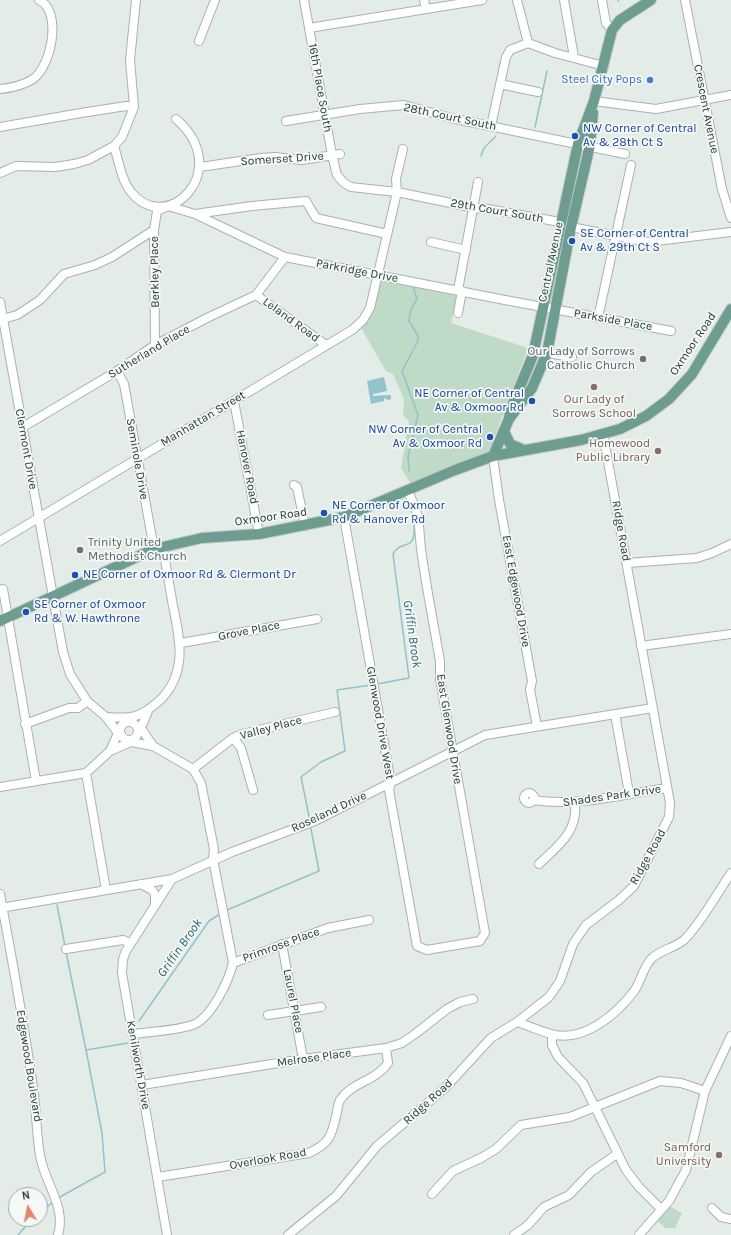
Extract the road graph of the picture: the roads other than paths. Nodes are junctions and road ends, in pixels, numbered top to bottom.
1 (39, 0) edge
2 (136, 0) edge
3 (215, 0) edge
4 (304, 0) edge
5 (424, 0) edge
6 (482, 0) edge
7 (517, 0) edge
8 (564, 0) edge
9 (602, 0) edge
10 (651, 0) edge
11 (685, 0) edge
12 (426, 9) junction
13 (309, 28) junction
14 (612, 30) junction
15 (199, 41) dead end
16 (528, 43) junction
17 (574, 57) junction
18 (604, 66) junction
19 (500, 84) junction
20 (0, 89) edge
21 (538, 92) dead end
22 (731, 95) edge
23 (705, 99) junction
24 (594, 102) junction
25 (134, 107) junction
26 (326, 114) junction
27 (176, 119) dead end
28 (286, 121) dead end
29 (490, 126) junction
30 (0, 127) edge
31 (578, 144) junction
32 (114, 146) junction
33 (590, 146) junction
34 (403, 148) dead end
35 (336, 154) junction
36 (625, 154) dead end
37 (631, 165) dead end
38 (200, 167) junction
39 (0, 174) edge
40 (337, 175) joint
41 (478, 182) dead end
42 (397, 192) junction
43 (168, 206) junction
44 (474, 208) junction
45 (194, 214) junction
46 (731, 218) edge
47 (560, 222) junction
48 (571, 227) junction
49 (154, 230) junction
50 (731, 232) edge
51 (387, 234) junction
52 (615, 237) junction
53 (431, 242) dead end
54 (466, 250) junction
55 (286, 257) junction
56 (377, 274) junction
57 (460, 290) junction
58 (256, 295) junction
59 (0, 302) edge
60 (543, 307) junction
61 (731, 309) edge
62 (554, 310) junction
63 (458, 313) dead end
64 (598, 318) junction
65 (4, 319) junction
66 (672, 331) dead end
67 (155, 345) junction
68 (326, 345) junction
69 (547, 353) junction
70 (572, 357) dead end
71 (117, 371) junction
72 (234, 401) junction
73 (509, 419) junction
74 (24, 427) junction
75 (504, 431) junction
76 (603, 434) junction
77 (524, 450) junction
78 (493, 456) junction
79 (137, 458) junction
80 (294, 485) dead end
81 (407, 491) junction
82 (344, 517) junction
83 (38, 518) junction
84 (305, 526) junction
85 (259, 534) junction
86 (0, 541) edge
87 (731, 544) edge
88 (154, 549) junction
89 (627, 563) junction
90 (3, 589) dead end
91 (53, 596) junction
92 (4, 619) edge
93 (317, 619) dead end
94 (731, 634) edge
95 (181, 643) junction
96 (641, 646) junction
97 (87, 701) junction
98 (653, 708) junction
99 (148, 711) junction
100 (335, 712) dead end
101 (615, 714) junction
102 (106, 717) junction
103 (129, 720) junction
104 (26, 724) junction
105 (537, 726) junction
106 (139, 728) junction
107 (119, 733) junction
108 (233, 738) junction
109 (131, 741) junction
110 (153, 746) junction
111 (110, 751) junction
112 (452, 751) junction
113 (193, 769) junction
114 (86, 773) junction
115 (36, 781) junction
116 (391, 783) junction
117 (0, 787) edge
118 (668, 788) junction
119 (253, 790) dead end
120 (629, 793) junction
121 (533, 800) dead end
122 (574, 803) junction
123 (213, 859) junction
124 (538, 864) dead end
125 (731, 873) edge
126 (172, 879) junction
127 (140, 884) junction
128 (106, 890) junction
129 (0, 894) edge
130 (155, 903) junction
131 (1, 908) edge
132 (369, 920) dead end
133 (130, 943) junction
134 (282, 944) junction
135 (423, 948) joint
136 (66, 949) dead end
137 (233, 963) junction
138 (473, 999) dead end
139 (321, 1007) dead end
140 (535, 1008) junction
141 (294, 1010) junction
142 (268, 1015) dead end
143 (517, 1022) junction
144 (535, 1028) junction
145 (133, 1034) junction
146 (552, 1034) junction
147 (731, 1036) edge
148 (386, 1048) junction
149 (728, 1050) edge
150 (304, 1058) junction
151 (142, 1084) junction
152 (705, 1091) junction
153 (596, 1108) junction
154 (617, 1154) junction
155 (158, 1177) junction
156 (432, 1194) dead end
157 (712, 1208) dead end
158 (660, 1209) junction
159 (731, 1219) edge
160 (58, 1235) edge
161 (167, 1235) edge
162 (288, 1235) edge
163 (514, 1235) edge
164 (639, 1235) edge

1 - 20 street
2 - 25 street
3 - 15 street
4 - 13 street, 16th Place South
5 - 12 street
6 - 12 street
7 - 16 street
8 - 17 street
9 - 14 street
10 - 14 main road, Central Avenue
11 - 23 street, Crescent Avenue
12 - 13 street
13 - 26 street, 16th Place South
14 - 18 main road, Central Avenue
16 - 17 street
16 - 19 street
17 - 18 street
18 - 24 main road, Central Avenue
19 - 21 street
19 - 29 street
22 - 23 street
23 - 24 street
23 - 46 street, Crescent Avenue
24 - 31 main road, Central Avenue
24 - 33 main road, Central Avenue
25 - 30 street
25 - 32 street
26 - 28 street, 28th Court South
26 - 29 street, 28th Court South
26 - 35 street, 16th Place South
27 - 38 street
29 - 31 street, 28th Court South
31 - 33 street, 28th Court South
31 - 47 main road, Central Avenue
32 - 39 street
32 - 43 street, Parkridge Drive
33 - 36 street, 28th Court South
33 - 48 main road, Central Avenue
34 - 42 street
35 - 38 street, Somerset Drive
35 - 40 street, 16th Place South
37 - 52 street
38 - 43 street
40 - 42 street, 29th Court South
41 - 44 street
42 - 44 street, 29th Court South
42 - 51 street, Manhattan Street
43 - 45 street, Parkridge Drive
43 - 49 street, Berkley Place
44 - 47 street, 29th Court South
44 - 54 street
45 - 51 street
45 - 55 street, Parkridge Drive
47 - 48 street, 29th Court South
47 - 60 main road, Central Avenue
48 - 52 street, 29th Court South
48 - 62 main road, Central Avenue
49 - 65 street
49 - 67 street, Berkley Place
50 - 52 street, 29th Court South
51 - 56 street, Manhattan Street
52 - 64 street
53 - 54 street
54 - 57 street
55 - 56 street, Parkridge Drive
55 - 58 street, Sutherland Place
56 - 57 street, Parkridge Drive
56 - 68 street, Manhattan Street
57 - 60 street, Parkridge Drive
57 - 63 street
58 - 67 street, Sutherland Place
58 - 68 street, Leland Road
59 - 65 street, Clermont Drive
60 - 62 street, Parkridge Drive
60 - 73 main road, Central Avenue
61 - 76 main road, Oxmoor Road
62 - 64 street, Parkside Place
62 - 69 main road, Central Avenue
64 - 66 street, Parkside Place
65 - 74 street, Clermont Drive
67 - 71 street, Sutherland Place
68 - 72 street, Manhattan Street
69 - 70 street
69 - 73 main road, Central Avenue
71 - 74 street, Sutherland Place
71 - 79 street, Seminole Drive
72 - 79 street, Manhattan Street
72 - 85 street, Hanover Road
73 - 75 main road, Central Avenue
74 - 83 street, Clermont Drive
75 - 77 main road
75 - 78 main road, Central Avenue
76 - 77 main road, Oxmoor Road
76 - 89 street, Ridge Road
77 - 78 main road, Oxmoor Road
78 - 81 main road, Oxmoor Road
78 - 105 street, East Edgewood Drive
79 - 83 street, Manhattan Street
79 - 88 street, Seminole Drive
80 - 84 street
81 - 82 main road, Oxmoor Road
81 - 112 street, East Glenwood Drive
82 - 84 main road, Oxmoor Road
82 - 116 street, Glenwood Drive West
83 - 86 street, Manhattan Street
83 - 91 street, Clermont Drive
84 - 85 main road, Oxmoor Road
85 - 88 main road, Oxmoor Road
87 - 89 street
88 - 91 main road, Oxmoor Road
88 - 95 street
89 - 96 street, Ridge Road
90 - 92 street
91 - 92 main road, Oxmoor Road
91 - 97 street, Clermont Drive
92 - 104 street
93 - 95 street, Grove Place
94 - 96 street
95 - 99 street
96 - 98 street, Ridge Road
97 - 102 street, Clermont Drive
97 - 104 street
98 - 101 street, Roseland Drive
98 - 118 street, Ridge Road
99 - 103 street
99 - 106 street
100 - 108 street, Valley Place
101 - 105 street, Roseland Drive
101 - 120 street
102 - 103 street
102 - 107 street, Clermont Drive
103 - 106 street
103 - 107 street
104 - 115 street
105 - 112 street, Roseland Drive
106 - 109 street
106 - 110 street
107 - 109 street
107 - 111 street
108 - 113 street, Valley Place
108 - 119 street
109 - 110 street
109 - 111 street
110 - 113 street
111 - 114 street
112 - 116 street, Roseland Drive
112 - 135 street, East Glenwood Drive
113 - 123 street
114 - 115 street
114 - 128 street
115 - 117 street
116 - 123 street, Roseland Drive
116 - 135 street, Glenwood Drive West
118 - 120 street, Shades Park Drive
118 - 140 street, Ridge Road
120 - 122 street, Shades Park Drive
121 - 122 street, Shades Park Drive
122 - 124 street
123 - 126 street, Roseland Drive
123 - 137 street
125 - 146 street
126 - 127 street, Roseland Drive
126 - 130 street, Kenilworth Drive
127 - 128 street, Roseland Drive
127 - 130 street
128 - 131 street, Roseland Drive
129 - 131 street, Edgewood Boulevard
130 - 133 street, Kenilworth Drive
131 - 160 street, Edgewood Boulevard
132 - 134 street, Primrose Place
133 - 136 street
133 - 145 street, Kenilworth Drive
134 - 137 street, Primrose Place
134 - 141 street, Laurel Place
137 - 145 street, Primrose Place
138 - 148 street, Melrose Place
139 - 141 street
140 - 143 street, Ridge Road
140 - 144 street
141 - 142 street
141 - 150 street, Laurel Place
143 - 144 street
143 - 162 street, Ridge Road
144 - 146 street
145 - 151 street, Kenilworth Drive
146 - 153 street
147 - 149 street
148 - 150 street, Melrose Place
148 - 155 street, Overlook Road
149 - 152 street
150 - 151 street, Melrose Place
151 - 155 street, Kenilworth Drive
152 - 153 street
152 - 158 street
153 - 154 street
153 - 156 street
154 - 158 street
154 - 163 street
155 - 161 street, Kenilworth Drive
157 - 159 street
158 - 164 street

